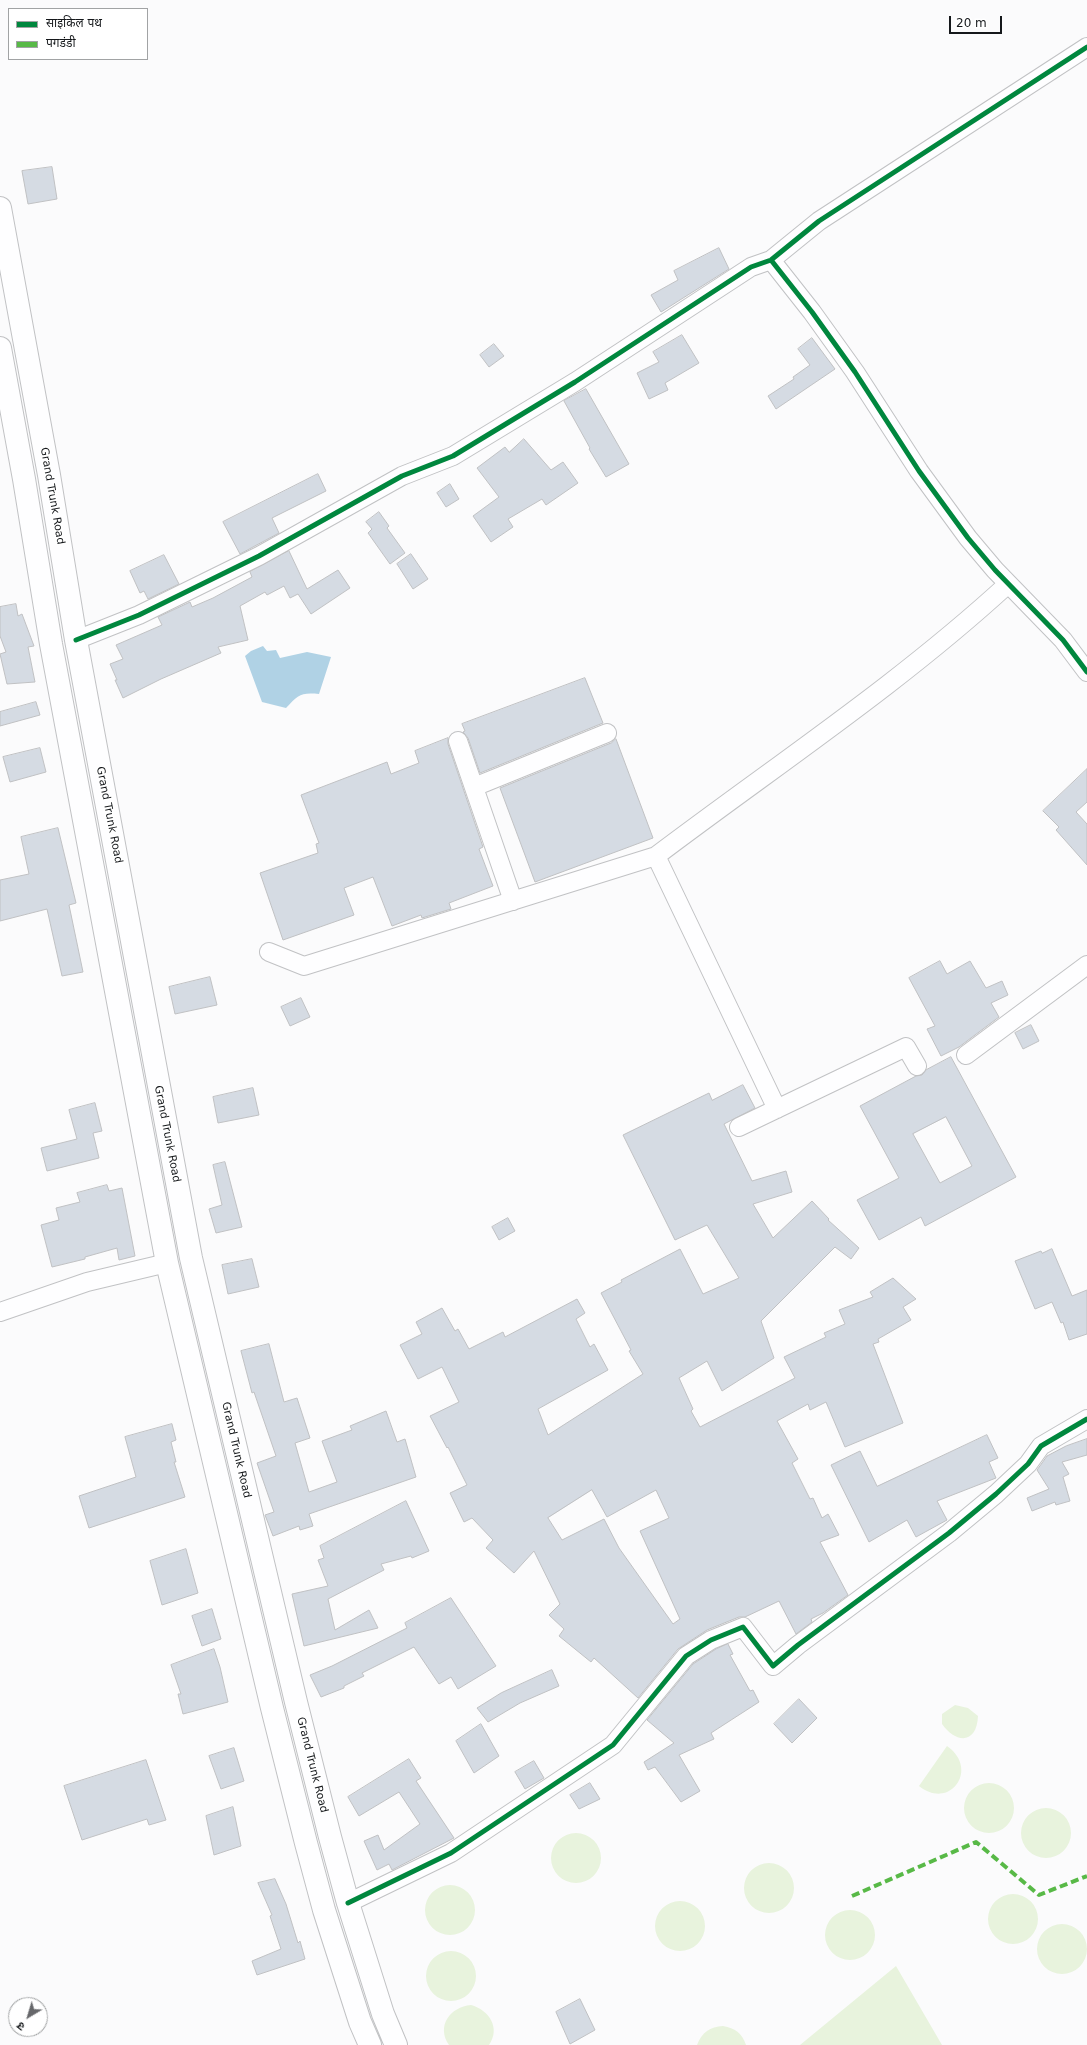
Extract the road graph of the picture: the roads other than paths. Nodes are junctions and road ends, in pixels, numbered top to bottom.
1 (1087, 47) edge
2 (0, 208) edge
3 (4, 256) edge
4 (771, 260) junction
5 (0, 348) edge
6 (1008, 584) junction
7 (69, 598) junction
8 (45, 605) junction
9 (76, 640) junction
10 (1087, 672) edge
11 (607, 733) dead end
12 (458, 742) dead end
13 (474, 787) junction
14 (656, 856) junction
15 (513, 902) junction
16 (134, 950) junction
17 (269, 952) dead end
18 (109, 955) junction
19 (1087, 965) edge
20 (966, 1055) dead end
21 (917, 1066) dead end
22 (777, 1109) junction
23 (739, 1127) dead end
24 (175, 1173) junction
25 (151, 1180) junction
26 (167, 1263) junction
27 (0, 1312) edge
28 (1087, 1419) edge
29 (254, 1525) junction
30 (230, 1530) junction
31 (296, 1702) junction
32 (272, 1708) junction
33 (348, 1903) junction
34 (370, 2045) edge
35 (396, 2045) edge

1 - 4 street
2 - 3 highway, Grand Trunk Road
3 - 7 highway, Grand Trunk Road
4 - 6 street
4 - 9 street
5 - 8 highway
6 - 10 street
6 - 14 street
7 - 8 highway
7 - 9 highway, Grand Trunk Road
8 - 18 highway
9 - 16 highway, Grand Trunk Road
11 - 13 street
12 - 13 street
13 - 15 street
14 - 15 street
14 - 22 street
15 - 17 street
16 - 18 highway
16 - 24 highway, Grand Trunk Road
18 - 25 highway
19 - 20 street
21 - 22 street
22 - 23 street
24 - 25 highway
24 - 29 highway, Grand Trunk Road
25 - 26 highway
26 - 27 street
26 - 30 highway
28 - 33 street
29 - 30 highway
29 - 31 highway, Grand Trunk Road
30 - 32 highway
31 - 32 highway
31 - 33 highway, Grand Trunk Road
32 - 34 highway
33 - 35 highway, Grand Trunk Road

